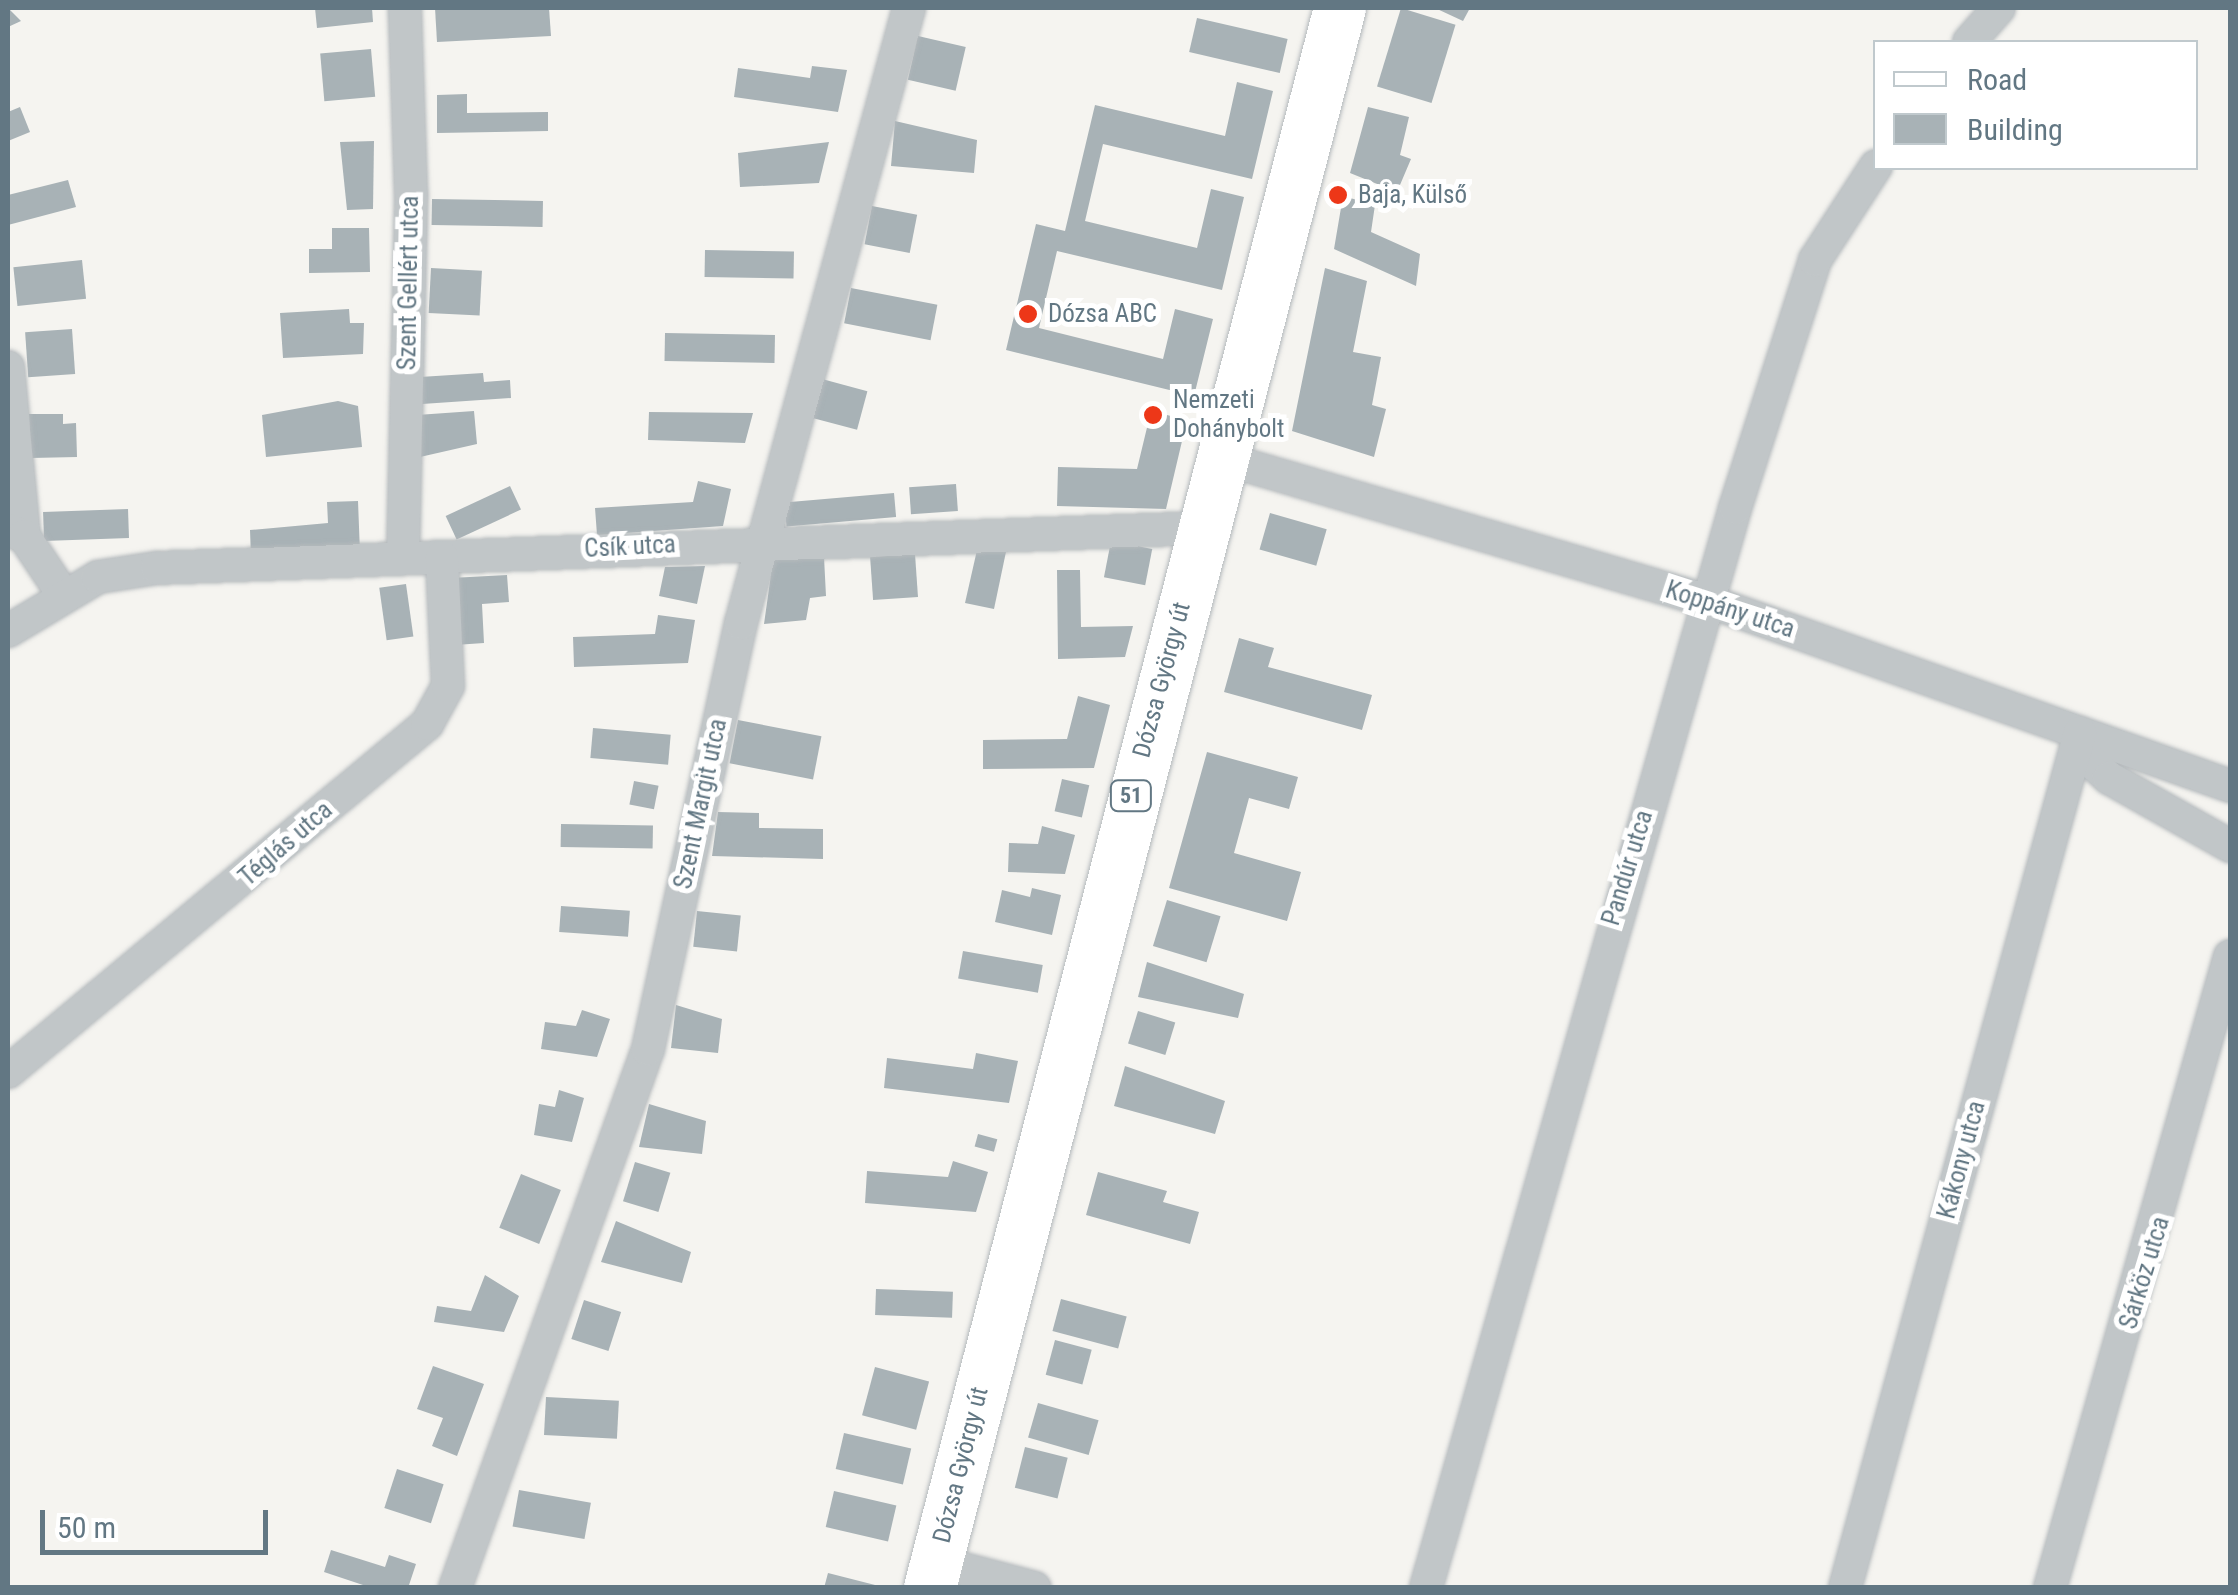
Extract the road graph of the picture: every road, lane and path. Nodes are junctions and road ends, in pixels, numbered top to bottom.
1 (405, 8) edge
2 (909, 8) edge
3 (1340, 8) edge
4 (2000, 8) edge
5 (1971, 40) edge
6 (1873, 170) edge
7 (8, 366) edge
8 (1221, 458) junction
9 (1203, 528) junction
10 (16, 533) edge
11 (762, 541) junction
12 (442, 556) junction
13 (403, 558) junction
14 (57, 595) junction
15 (1708, 600) junction
16 (8, 631) edge
17 (2078, 741) junction
18 (2230, 786) edge
19 (2230, 846) edge
20 (2230, 956) edge
21 (8, 1072) edge
22 (933, 1575) edge
23 (455, 1588) edge
24 (1035, 1588) edge
25 (1426, 1588) edge
26 (1845, 1588) edge
27 (2050, 1588) edge

1 - 13 street, Szent Gellért utca
2 - 11 street, Szent Margit utca
3 - 8 main road, Dózsa György út / 51
4 - 5 street
6 - 15 street, Pandúr utca
7 - 10 street
8 - 9 main road, Dózsa György út / 51
8 - 15 street, Koppány utca
9 - 11 street, Csík utca
9 - 22 main road, Dózsa György út / 51
10 - 14 street
11 - 12 street, Csík utca
11 - 23 street, Szent Margit utca
12 - 13 street, Csík utca
12 - 21 street, Téglás utca
13 - 14 street, Csík utca
14 - 16 street
15 - 17 street, Koppány utca
15 - 25 street, Pandúr utca
17 - 18 street, Koppány utca
17 - 19 street
17 - 26 street, Kákony utca
20 - 27 street, Sárköz utca
22 - 24 street

